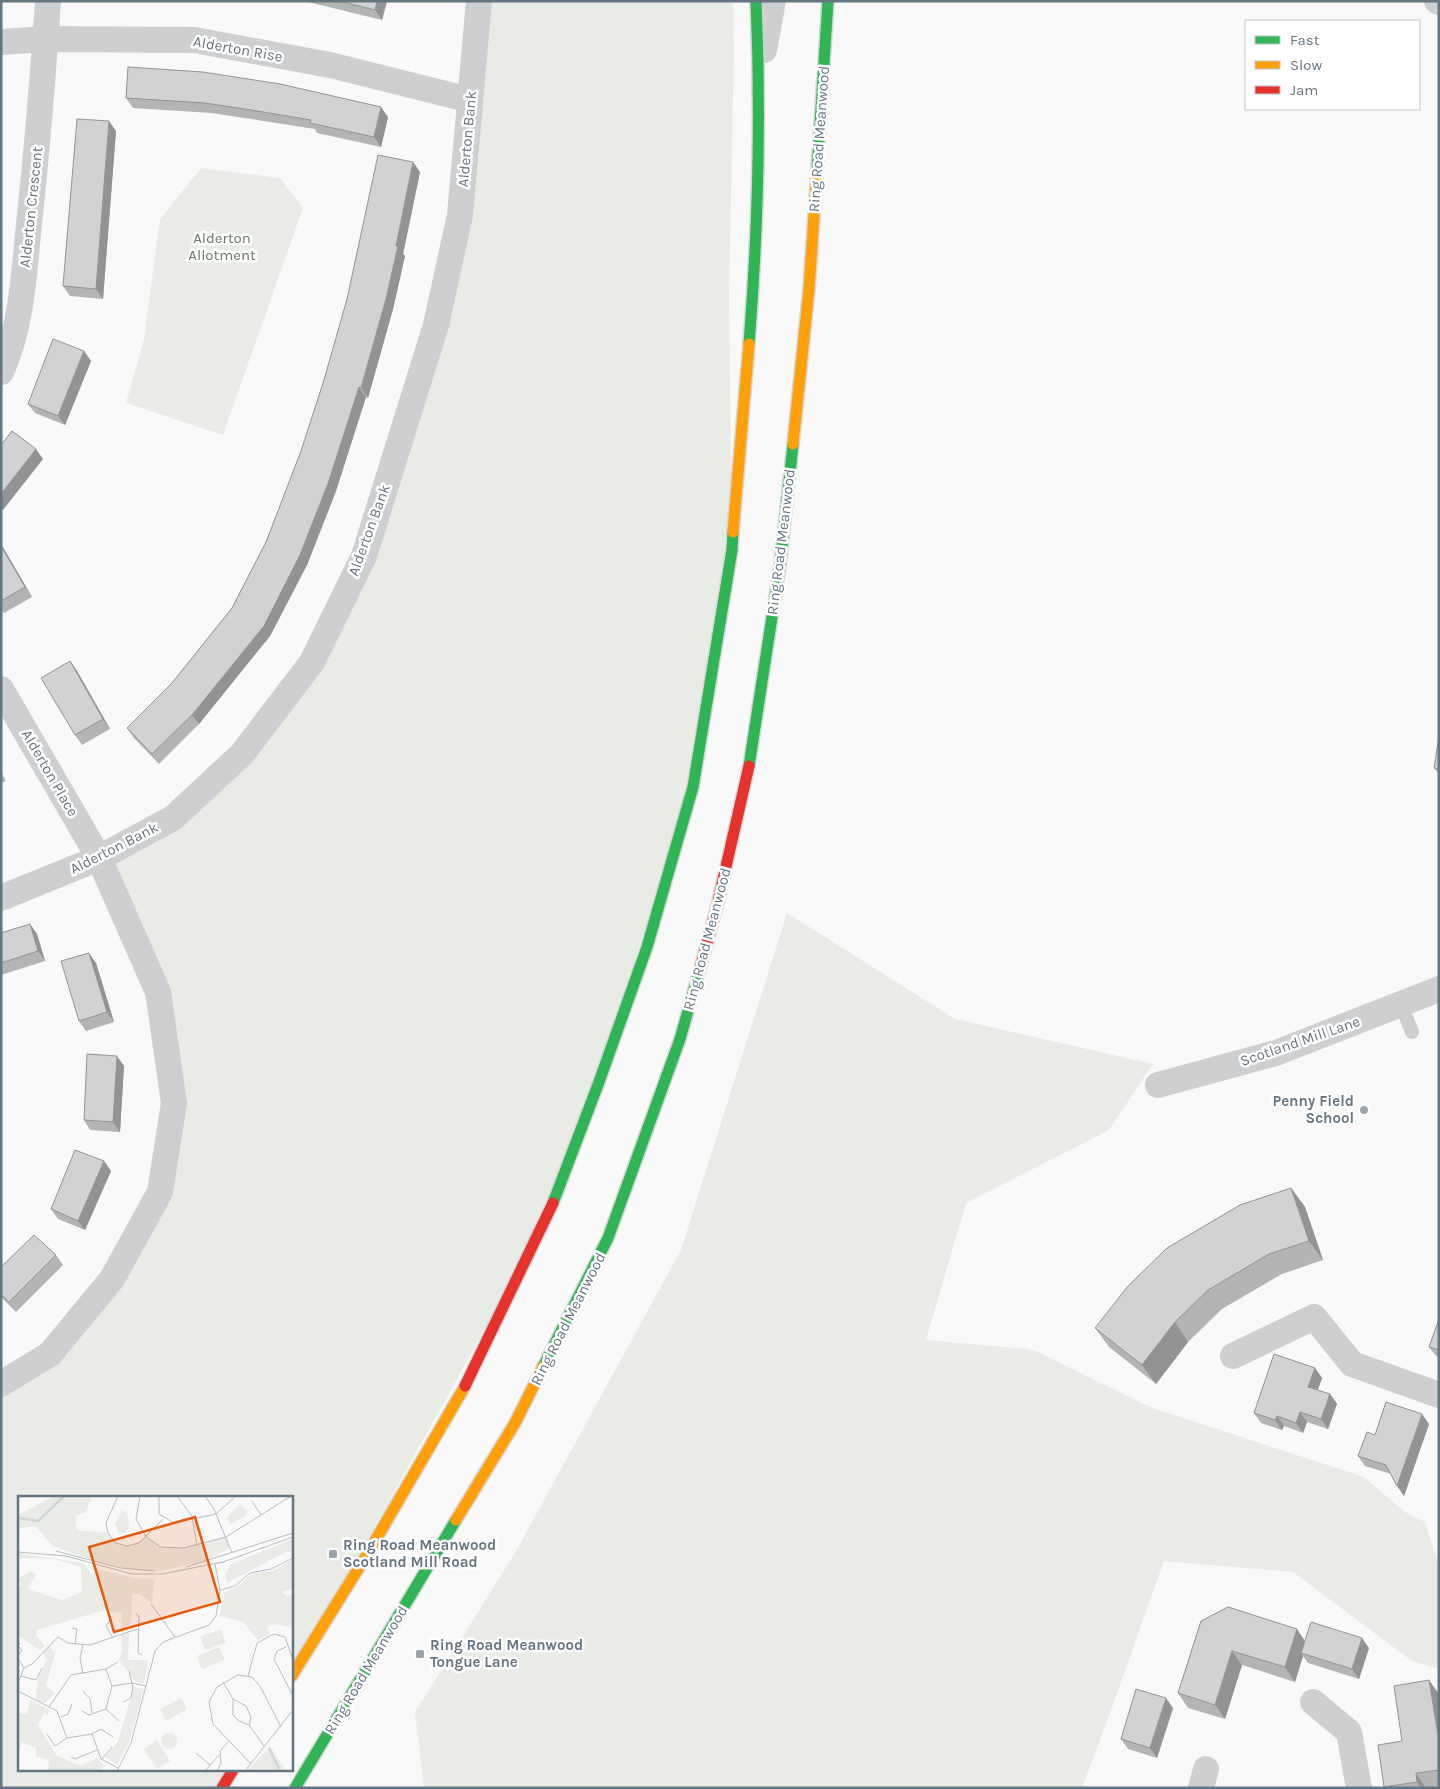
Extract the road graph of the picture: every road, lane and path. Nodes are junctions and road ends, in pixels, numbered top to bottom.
1 (48, 1) edge
2 (479, 1) edge
3 (756, 1) edge
4 (772, 1) edge
5 (828, 1) edge
6 (45, 39) junction
7 (1, 42) edge
8 (759, 76) junction
9 (470, 100) junction
10 (1, 372) edge
11 (1, 689) edge
12 (99, 858) junction
13 (1, 898) edge
14 (1439, 989) edge
15 (1401, 1004) junction
16 (1412, 1032) dead end
17 (1158, 1085) dead end
18 (1233, 1356) dead end
19 (1, 1384) edge
20 (1439, 1395) edge
21 (292, 1675) edge
22 (1313, 1702) dead end
23 (231, 1772) edge
24 (222, 1788) edge
25 (295, 1788) edge
26 (1359, 1788) edge

1 - 6 street, Alderton Crescent
2 - 9 street, Alderton Bank
3 - 8 highway
4 - 8 street
5 - 25 highway, Ring Road Meanwood
6 - 7 street, Alderton Rise
6 - 9 street, Alderton Rise
6 - 10 street, Alderton Crescent
8 - 21 highway
9 - 12 street, Alderton Bank
11 - 12 street, Alderton Place
12 - 13 street, Alderton Bank
12 - 19 street, Alderton Place
14 - 15 street, Scotland Mill Lane
15 - 16 lane
15 - 17 street, Scotland Mill Lane
18 - 20 street
22 - 26 street
23 - 24 highway

